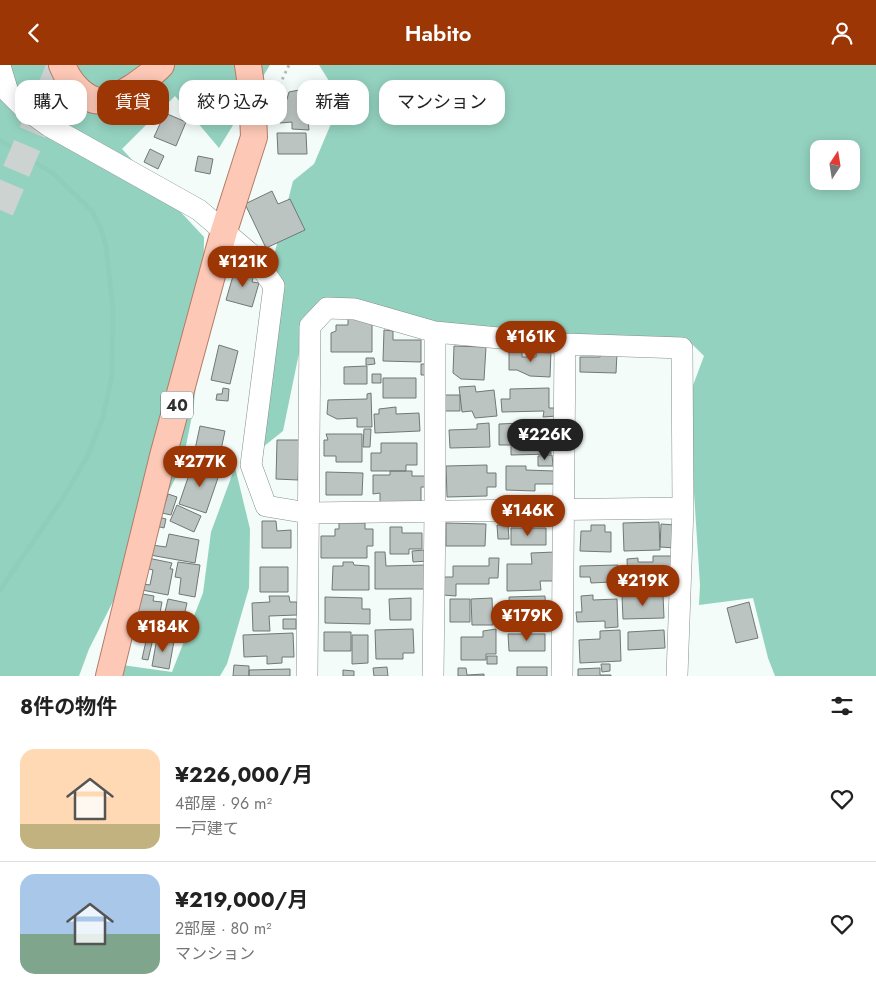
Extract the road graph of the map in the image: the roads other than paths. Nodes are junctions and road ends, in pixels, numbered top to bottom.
1 (62, 65) edge
2 (161, 65) edge
3 (248, 65) edge
4 (0, 66) edge
5 (224, 231) junction
6 (435, 331) junction
7 (565, 344) junction
8 (683, 508) junction
9 (563, 509) junction
10 (436, 511) junction
11 (308, 513) junction
12 (109, 676) edge
13 (307, 676) edge
14 (433, 676) edge
15 (562, 676) edge
16 (677, 676) edge

1 - 2 main road
3 - 5 main road, 40
4 - 5 street
5 - 11 street
5 - 12 main road, 40
6 - 7 street
6 - 10 street
6 - 11 street
7 - 8 street
7 - 9 street
8 - 9 street
8 - 16 street
9 - 10 street
9 - 15 street
10 - 11 street
10 - 14 street
11 - 13 street

